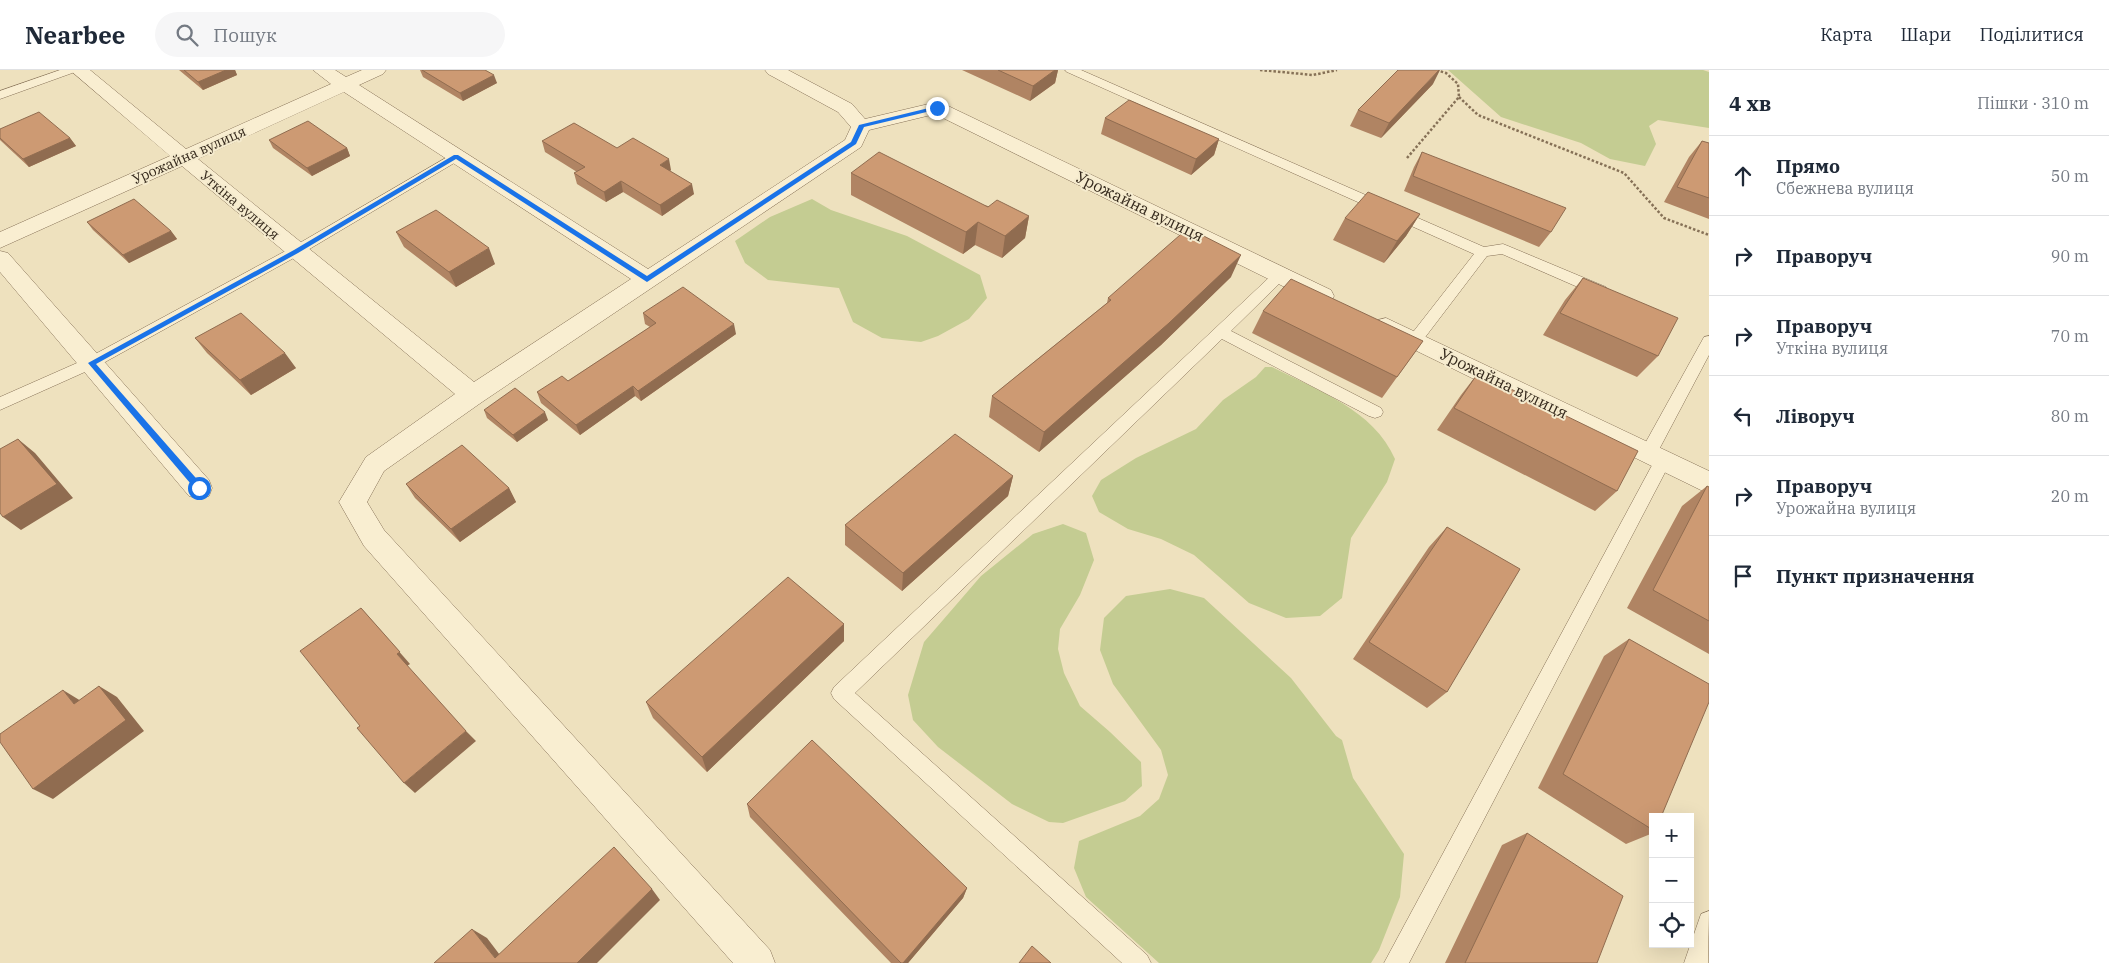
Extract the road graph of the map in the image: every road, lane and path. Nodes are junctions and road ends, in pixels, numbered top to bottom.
1 (71, 70) edge
2 (79, 70) edge
3 (322, 70) edge
4 (378, 70) edge
5 (774, 70) edge
6 (1071, 70) edge
7 (1260, 70) edge
8 (1337, 70) edge
9 (1436, 70) edge
10 (344, 85) junction
11 (0, 95) edge
12 (1459, 97) junction
13 (861, 126) junction
14 (456, 156) junction
15 (184, 158) junction
16 (1407, 158) dead end
17 (1709, 235) edge
18 (0, 241) edge
19 (296, 251) junction
20 (1483, 252) junction
21 (0, 258) edge
22 (1280, 275) junction
23 (647, 279) junction
24 (1613, 296) edge
25 (1339, 303) edge
26 (1365, 316) edge
27 (1220, 332) junction
28 (1415, 340) junction
29 (1709, 341) edge
30 (91, 363) junction
31 (473, 395) junction
32 (0, 404) edge
33 (1375, 412) dead end
34 (1656, 457) junction
35 (1709, 483) edge
36 (199, 488) dead end
37 (1709, 922) edge
38 (757, 963) edge
39 (1139, 963) edge
40 (1396, 963) edge
41 (1696, 963) edge

1 - 11 lane
2 - 15 street, Уткiна вулиця
3 - 10 street
4 - 10 street, Урожайна вулиця
5 - 13 street
6 - 20 lane
7 - 8 path
9 - 12 path
10 - 14 street
10 - 15 street, Урожайна вулиця
12 - 16 path
12 - 17 path
13 - 22 street, Урожайна вулиця
13 - 23 street
14 - 19 lane
14 - 23 street
15 - 18 street, Урожайна вулиця
15 - 19 street, Уткiна вулиця
19 - 30 lane
19 - 31 street, Уткiна вулиця
20 - 24 lane
20 - 28 lane
21 - 30 street
22 - 25 street, Урожайна вулиця
22 - 27 lane
23 - 31 street
26 - 28 street, Урожайна вулиця
27 - 33 lane
27 - 39 lane
28 - 34 street, Урожайна вулиця
29 - 34 lane
30 - 32 lane
30 - 36 street
31 - 38 street
34 - 35 street, Урожайна вулиця
34 - 40 lane
37 - 41 lane

